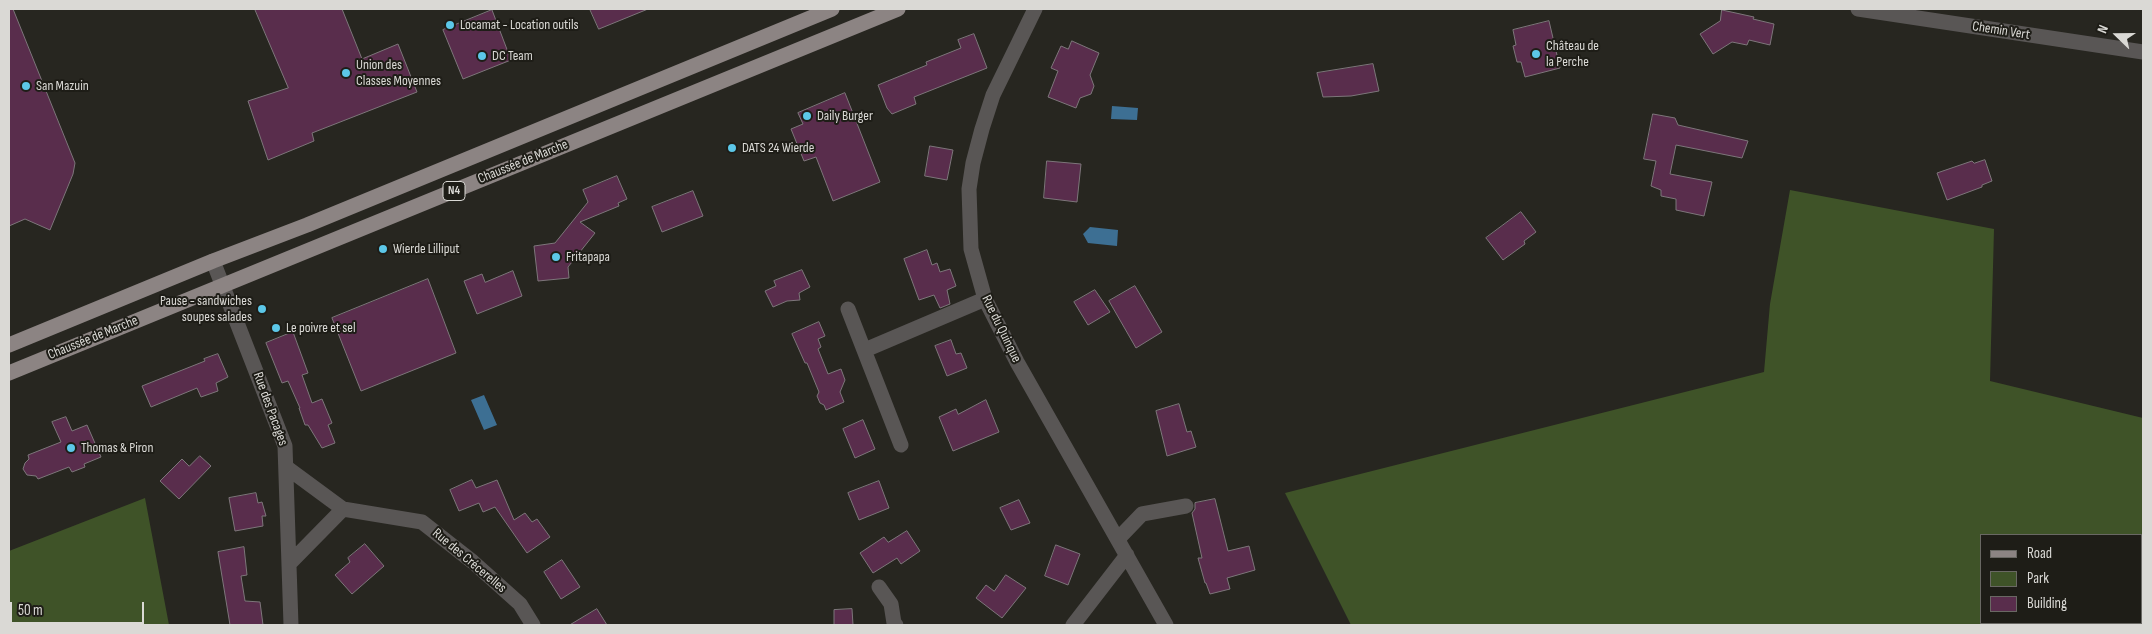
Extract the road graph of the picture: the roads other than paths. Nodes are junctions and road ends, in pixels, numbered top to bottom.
1 (832, 9) edge
2 (898, 9) edge
3 (1035, 9) edge
4 (1858, 9) edge
5 (2143, 52) edge
6 (213, 261) junction
7 (222, 286) junction
8 (984, 299) junction
9 (848, 309) dead end
10 (9, 345) edge
11 (865, 350) junction
12 (9, 373) edge
13 (901, 445) dead end
14 (286, 467) junction
15 (1186, 506) dead end
16 (342, 509) junction
17 (1118, 539) junction
18 (1127, 555) junction
19 (289, 564) junction
20 (879, 587) dead end
21 (291, 625) edge
22 (533, 625) edge
23 (896, 625) edge
24 (1074, 625) edge
25 (1166, 625) edge

1 - 6 main road, Chaussée de Marche / N4
2 - 7 main road, Chaussée de Marche / N4
3 - 8 street, Rue du Quinque
4 - 5 street, Chemin Vert
6 - 7 street, Rue des Pacages
6 - 10 main road, Chaussée de Marche / N4
7 - 12 main road, Chaussée de Marche / N4
7 - 14 street, Rue des Pacages
8 - 11 street
8 - 17 street, Rue du Quinque
9 - 11 street
11 - 13 street
14 - 16 street, Rue des Crécerelles
14 - 19 street, Rue des Pacages
15 - 17 street
16 - 19 street
16 - 22 street, Rue des Crécerelles
17 - 18 street, Rue du Quinque
18 - 24 street
18 - 25 street, Rue du Quinque
19 - 21 street, Rue des Pacages
20 - 23 street

